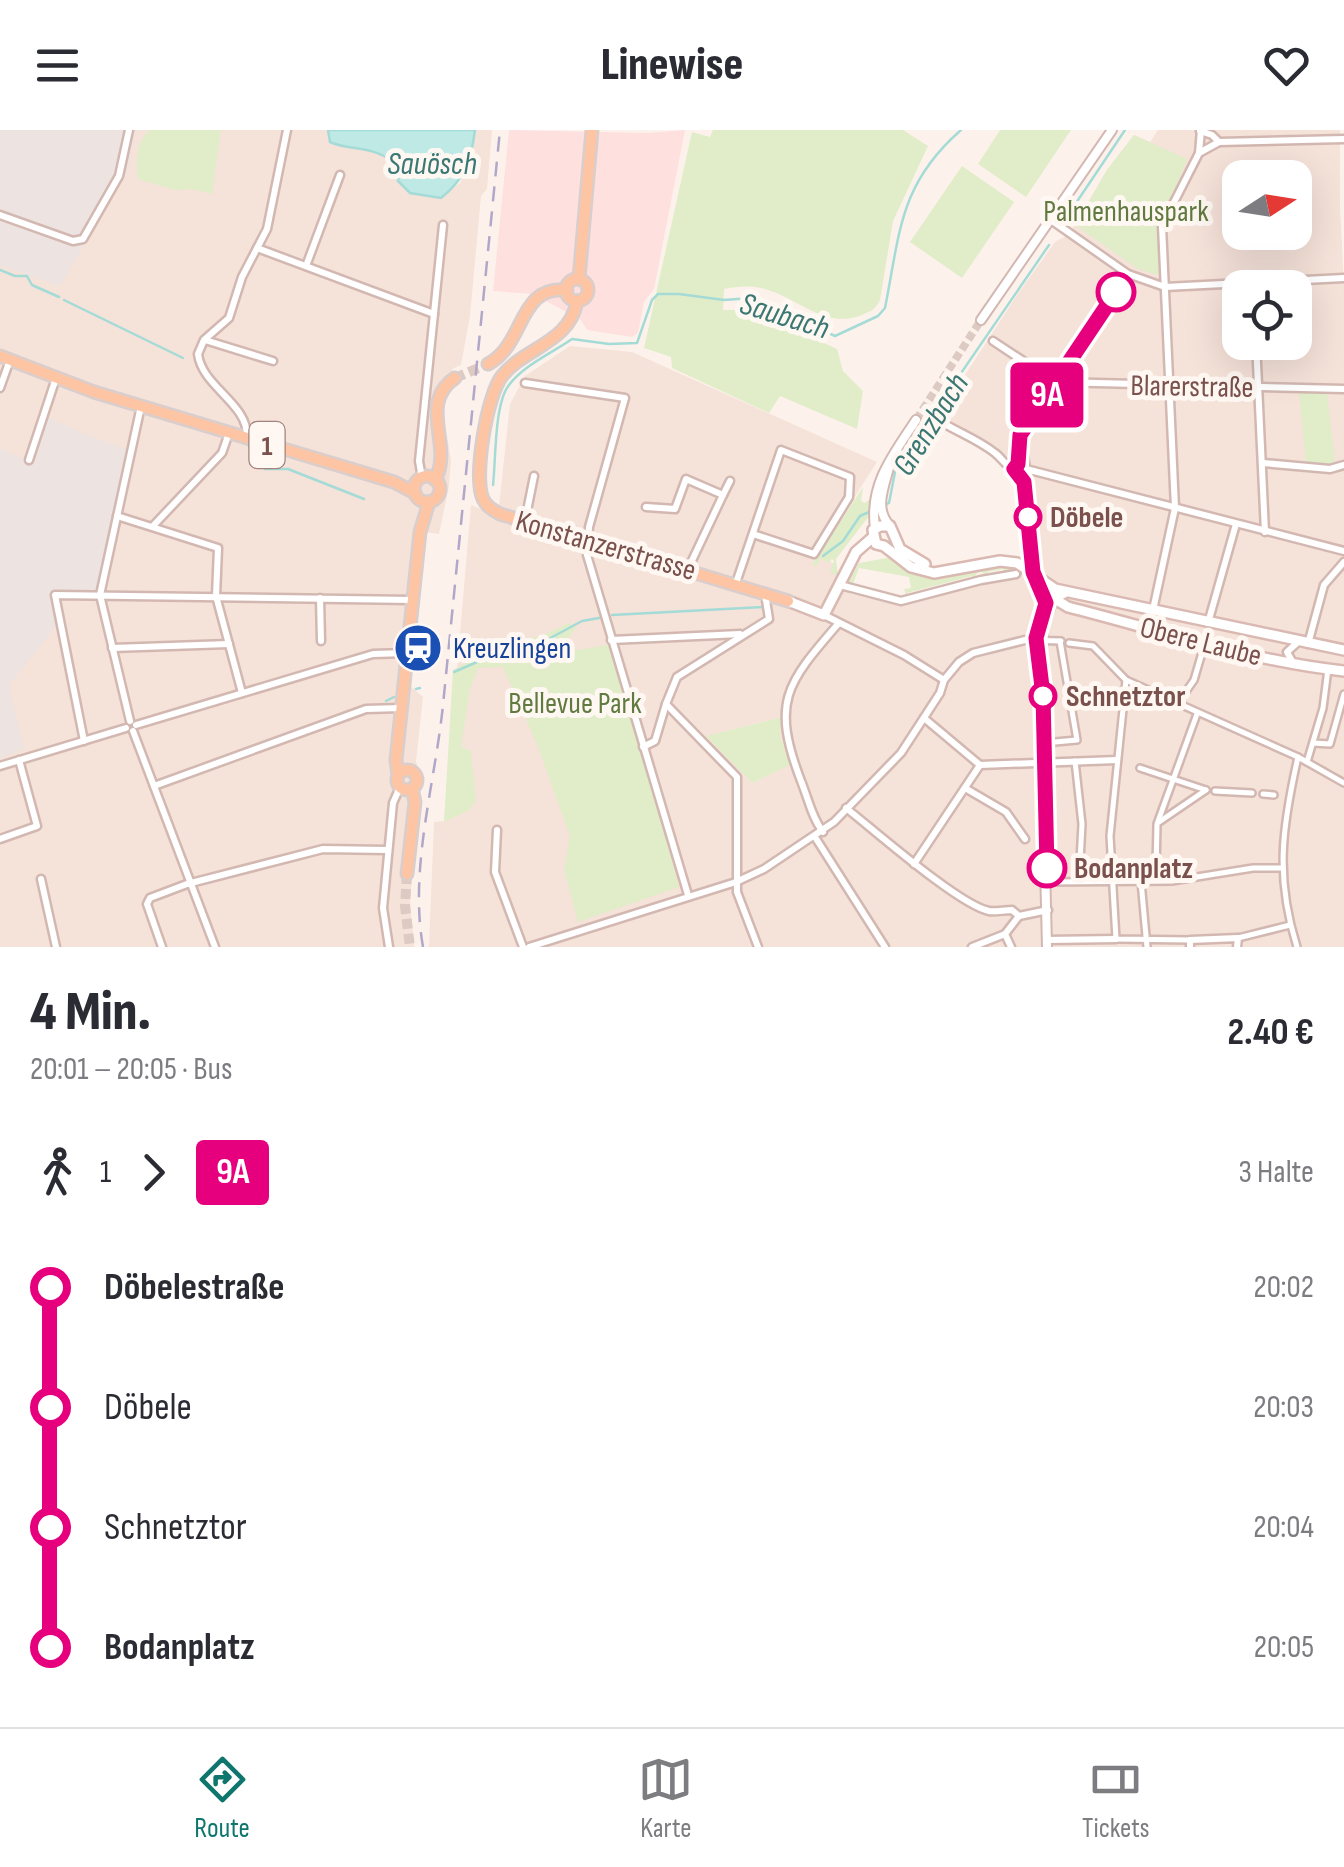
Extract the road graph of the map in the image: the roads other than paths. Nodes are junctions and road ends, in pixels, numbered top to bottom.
1 (129, 130) edge
2 (287, 130) edge
3 (592, 130) edge
4 (1112, 130) edge
5 (1200, 131) edge
6 (1344, 139) edge
7 (1219, 142) junction
8 (1199, 153) junction
9 (340, 174) dead end
10 (0, 215) edge
11 (1052, 220) junction
12 (444, 225) dead end
13 (257, 248) junction
14 (306, 266) junction
15 (1128, 274) junction
16 (1344, 278) edge
17 (579, 279) junction
18 (1312, 280) edge
19 (1222, 285) edge
20 (1166, 286) junction
21 (566, 290) junction
22 (577, 301) junction
23 (434, 314) junction
24 (981, 320) tunnel mouth
25 (204, 340) junction
26 (994, 340) dead end
27 (5, 358) edge
28 (1257, 360) edge
29 (273, 361) dead end
30 (488, 364) tunnel mouth
31 (56, 378) junction
32 (455, 378) dead end
33 (1056, 382) junction
34 (525, 383) dead end
35 (956, 384) dead end
36 (1170, 386) junction
37 (1259, 387) junction
38 (0, 388) edge
39 (1344, 389) edge
40 (141, 406) junction
41 (916, 420) tunnel mouth
42 (229, 434) junction
43 (246, 438) junction
44 (28, 460) dead end
45 (891, 460) junction
46 (1262, 463) junction
47 (1344, 465) edge
48 (1021, 469) junction
49 (534, 476) dead end
50 (436, 480) junction
51 (730, 481) dead end
52 (418, 487) junction
53 (723, 495) junction
54 (429, 502) junction
55 (646, 507) dead end
56 (1175, 508) junction
57 (116, 516) junction
58 (525, 521) junction
59 (1236, 524) junction
60 (153, 526) junction
61 (420, 532) junction
62 (1265, 532) junction
63 (753, 534) junction
64 (884, 535) junction
65 (588, 540) junction
66 (1344, 551) edge
67 (1344, 562) edge
68 (688, 569) junction
69 (952, 570) junction
70 (1033, 572) junction
71 (1016, 574) dead end
72 (736, 583) junction
73 (840, 585) junction
74 (1047, 586) junction
75 (1067, 592) junction
76 (765, 593) junction
77 (100, 595) junction
78 (216, 596) junction
79 (320, 598) junction
80 (1054, 599) junction
81 (413, 600) junction
82 (788, 600) joint
83 (1116, 601) junction
84 (1045, 607) junction
85 (1068, 607) junction
86 (1153, 610) junction
87 (824, 615) junction
88 (1109, 618) junction
89 (1044, 622) junction
90 (1208, 623) junction
91 (838, 624) junction
92 (744, 634) junction
93 (1039, 638) junction
94 (611, 640) junction
95 (1025, 640) joint
96 (321, 641) dead end
97 (1069, 642) dead end
98 (1205, 643) junction
99 (1303, 643) junction
100 (229, 644) junction
101 (112, 648) junction
102 (1344, 650) edge
103 (408, 654) junction
104 (1294, 664) junction
105 (1328, 669) junction
106 (1344, 671) edge
107 (944, 680) junction
108 (1126, 680) junction
109 (242, 693) junction
110 (1344, 694) edge
111 (666, 704) junction
112 (1177, 704) junction
113 (399, 708) junction
114 (1198, 714) junction
115 (924, 718) junction
116 (131, 726) junction
117 (84, 741) junction
118 (1044, 743) junction
119 (1313, 743) junction
120 (644, 747) junction
121 (1298, 758) junction
122 (19, 760) junction
123 (1116, 760) junction
124 (1074, 762) junction
125 (1307, 762) junction
126 (1044, 763) junction
127 (0, 766) edge
128 (980, 766) junction
129 (1140, 768) dead end
130 (1173, 778) junction
131 (405, 780) junction
132 (1344, 782) edge
133 (154, 786) junction
134 (965, 788) junction
135 (1215, 791) dead end
136 (1252, 793) dead end
137 (1263, 794) dead end
138 (1274, 795) dead end
139 (846, 808) junction
140 (1157, 824) junction
141 (497, 830) dead end
142 (819, 835) junction
143 (0, 839) edge
144 (1025, 840) dead end
145 (388, 850) junction
146 (914, 864) junction
147 (1282, 868) junction
148 (1156, 870) dead end
149 (407, 874) tunnel mouth
150 (42, 879) dead end
151 (1079, 880) junction
152 (1112, 880) junction
153 (1141, 881) junction
154 (736, 882) junction
155 (1048, 882) junction
156 (190, 883) junction
157 (688, 895) junction
158 (1048, 910) junction
159 (1019, 916) junction
160 (1290, 925) junction
161 (1005, 934) junction
162 (1238, 938) junction
163 (1116, 939) junction
164 (1147, 943) edge
165 (1047, 944) edge
166 (1190, 944) edge
167 (56, 947) edge
168 (162, 947) edge
169 (214, 947) edge
170 (389, 947) edge
171 (526, 947) edge
172 (758, 947) edge
173 (884, 947) edge
174 (972, 947) edge
175 (1011, 947) edge
176 (1237, 947) edge
177 (1298, 947) edge

1 - 10 street
2 - 13 street
3 - 17 main road
4 - 11 street
5 - 7 street
5 - 8 street
6 - 7 street
7 - 8 street
8 - 20 street
9 - 14 street
11 - 15 street
11 - 24 street
12 - 23 street
13 - 14 street
13 - 25 street
14 - 23 street
15 - 20 street
15 - 33 street
16 - 18 street
17 - 21 main road
17 - 22 main road
19 - 20 street
20 - 36 street
21 - 22 main road
21 - 30 main road
22 - 58 main road, Konstanzerstrasse
23 - 52 street
25 - 29 street
25 - 43 street
26 - 33 street
27 - 31 main road, 1
27 - 38 street
28 - 37 street
31 - 40 main road, 1
31 - 44 street
32 - 50 main road
33 - 36 street, Blarerstraße
33 - 48 street
34 - 65 street
35 - 48 street
36 - 37 street, Blarerstraße
36 - 56 street
37 - 39 street, Blarerstraße
37 - 46 street
40 - 42 main road, 1
40 - 57 street
41 - 45 street
42 - 43 main road, 1
42 - 60 street
43 - 52 main road, 1
45 - 64 street
45 - 64 street
46 - 47 street
46 - 62 street
48 - 56 street
48 - 70 street
49 - 58 street
50 - 52 main road
50 - 54 main road
51 - 53 street
52 - 54 main road
52 - 61 main road
53 - 55 street
53 - 68 street
54 - 61 main road
56 - 59 street
56 - 86 street
57 - 60 street
57 - 77 street
58 - 65 main road, Konstanzerstrasse
59 - 62 street
59 - 90 street
60 - 78 street
61 - 81 main road
62 - 66 street
63 - 63 street
63 - 72 street
64 - 69 main road
64 - 69 main road
64 - 73 main road
65 - 68 main road, Konstanzerstrasse
65 - 94 street
67 - 99 street
68 - 72 main road, Konstanzerstrasse
69 - 70 main road
70 - 74 main road
70 - 80 main road
70 - 84 street
71 - 73 street
72 - 76 main road, Konstanzerstrasse
73 - 87 main road
74 - 75 main road, Obere Laube
74 - 80 street
75 - 80 street
75 - 83 main road, Obere Laube
76 - 82 main road, Konstanzerstrasse
76 - 92 street
77 - 78 street
77 - 101 street
77 - 117 street
78 - 79 street
78 - 100 street
79 - 81 street
79 - 96 street
80 - 84 street
80 - 85 main road, Obere Laube
80 - 89 street
81 - 103 main road
82 - 87 main road
83 - 86 main road, Obere Laube
83 - 88 street, Obere Laube
84 - 93 street
85 - 88 main road, Obere Laube
85 - 89 street
86 - 90 main road, Obere Laube
87 - 91 street
88 - 98 main road, Obere Laube
89 - 93 street
90 - 99 main road, Obere Laube
91 - 107 street
91 - 142 street
92 - 94 street
92 - 111 street
93 - 95 street
93 - 118 street
93 - 118 street
94 - 120 street
95 - 107 street
97 - 108 street
98 - 104 main road, Obere Laube
98 - 112 street
99 - 102 main road, Obere Laube
99 - 104 street, Obere Laube
100 - 101 street
100 - 109 street
101 - 116 street
103 - 109 street
103 - 113 main road
104 - 105 main road, Obere Laube
105 - 106 main road, Obere Laube
105 - 119 street
107 - 115 street
108 - 112 street
108 - 123 street
109 - 116 street
110 - 119 street
111 - 120 street
111 - 154 street
112 - 114 street
113 - 131 main road
113 - 133 street
114 - 121 street
114 - 130 street
115 - 128 street
115 - 139 street
116 - 117 street
116 - 133 street
117 - 122 street
118 - 126 street
119 - 125 street
120 - 157 street
121 - 125 street
121 - 147 street
122 - 127 street
122 - 143 street
123 - 124 street
123 - 152 street
124 - 126 street
124 - 151 street
125 - 132 street
126 - 128 street
126 - 155 street
128 - 134 street
129 - 130 street
130 - 140 street
130 - 140 street
131 - 145 street
131 - 149 main road
133 - 156 street
134 - 144 street
134 - 146 street
135 - 136 street
137 - 138 street
139 - 142 street
139 - 146 street
140 - 148 street
141 - 171 street
142 - 154 street
142 - 173 street
145 - 156 street
145 - 170 street
146 - 159 street
147 - 153 street
147 - 160 street
150 - 167 street
151 - 152 street
151 - 155 street
152 - 153 street
152 - 163 street
153 - 164 street
154 - 157 street
154 - 172 street
155 - 158 street
156 - 168 street
156 - 169 street
157 - 171 street
158 - 159 street
158 - 165 street
159 - 161 street
160 - 162 street
160 - 177 street
161 - 174 street
161 - 175 street
162 - 166 street
162 - 176 street
163 - 164 street
163 - 165 street
164 - 166 street

